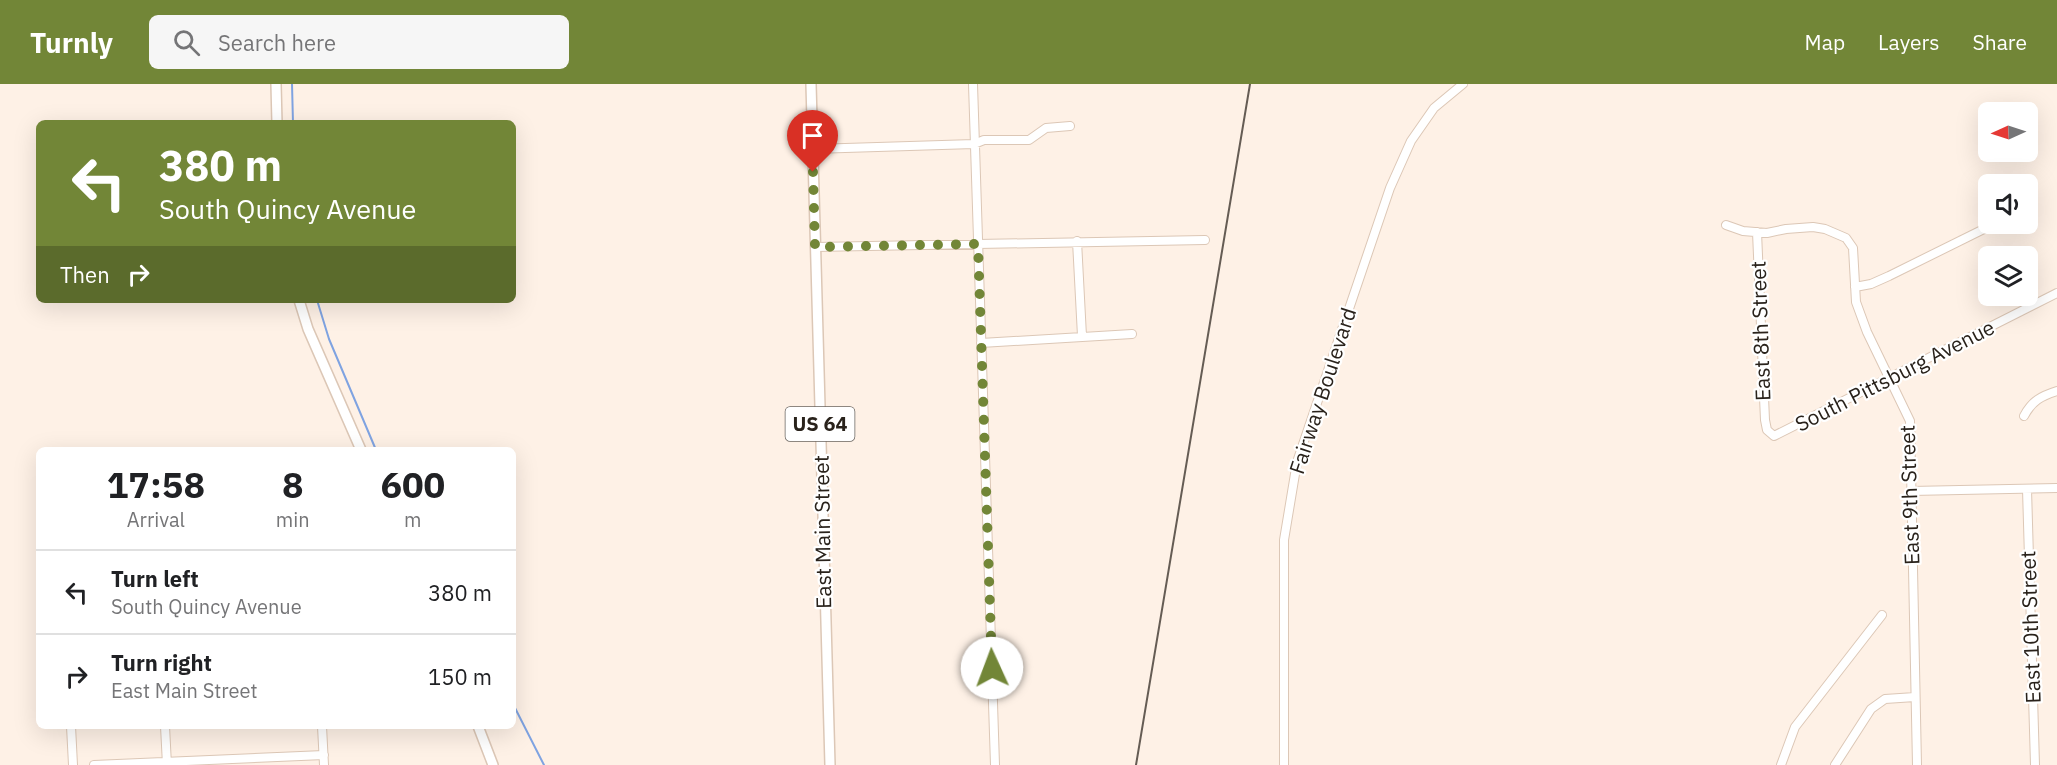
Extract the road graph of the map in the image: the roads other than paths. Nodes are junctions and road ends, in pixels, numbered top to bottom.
1 (276, 84) edge
2 (811, 84) edge
3 (973, 84) edge
4 (1463, 84) edge
5 (277, 120) edge
6 (1070, 126) dead end
7 (974, 144) junction
8 (813, 149) junction
9 (1726, 225) dead end
10 (1757, 232) junction
11 (1978, 232) edge
12 (1205, 240) dead end
13 (1077, 241) junction
14 (978, 244) junction
15 (815, 247) junction
16 (1855, 287) junction
17 (2057, 293) edge
18 (300, 303) edge
19 (1132, 334) dead end
20 (1082, 336) junction
21 (981, 342) junction
22 (1890, 377) junction
23 (2057, 391) edge
24 (2024, 416) dead end
25 (1767, 430) joint
26 (360, 447) edge
27 (2057, 488) edge
28 (2027, 489) junction
29 (1911, 491) junction
30 (1882, 615) dead end
31 (1915, 697) junction
32 (71, 729) edge
33 (165, 729) edge
34 (322, 729) edge
35 (479, 729) edge
36 (324, 755) junction
37 (167, 763) edge
38 (73, 765) edge
39 (94, 765) edge
40 (324, 765) edge
41 (493, 765) edge
42 (830, 765) edge
43 (995, 765) edge
44 (1284, 765) edge
45 (1780, 765) edge
46 (1835, 765) edge
47 (1917, 765) edge
48 (2035, 765) edge

1 - 5 main road
2 - 8 main road, East Main Street / US 64
3 - 7 street
4 - 44 street, Fairway Boulevard
6 - 7 street
7 - 8 street
7 - 14 street
8 - 15 main road, East Main Street / US 64
9 - 10 street
10 - 16 street, East 9th Street
10 - 25 street, East 8th Street
11 - 16 street
12 - 13 street
13 - 14 street
13 - 20 street
14 - 15 street
14 - 21 street
15 - 42 main road, East Main Street / US 64
16 - 22 street, East 9th Street
17 - 22 street, South Pittsburg Avenue
18 - 26 main road
19 - 20 street
20 - 21 street
21 - 43 street
22 - 25 street, South Pittsburg Avenue
22 - 29 street, East 9th Street
23 - 24 street
27 - 28 street
28 - 29 street
28 - 48 street, East 10th Street
29 - 31 street, East 9th Street
30 - 45 street
31 - 46 street
31 - 47 street, East 9th Street
32 - 38 street
33 - 37 street
34 - 36 street
35 - 41 main road
36 - 37 street
36 - 40 street
37 - 39 street

